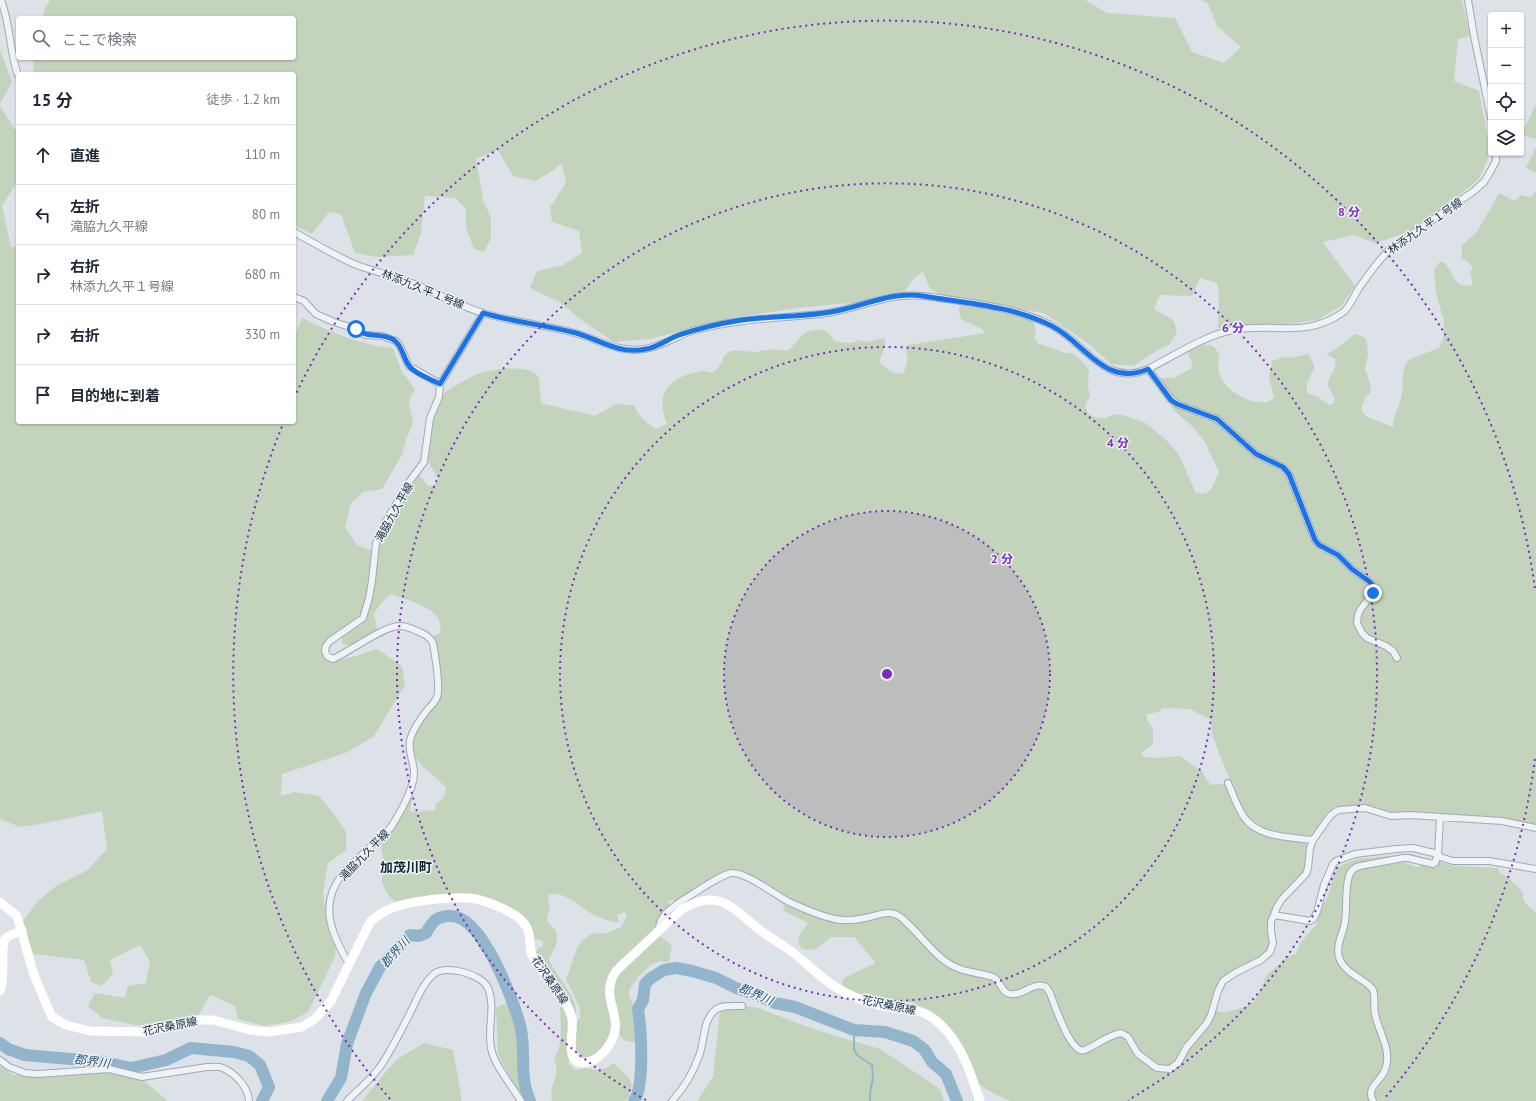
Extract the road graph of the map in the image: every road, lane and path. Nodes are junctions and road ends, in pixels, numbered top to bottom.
1 (1, 0) edge
2 (1468, 0) edge
3 (17, 72) edge
4 (1488, 104) edge
5 (1496, 156) edge
6 (296, 233) edge
7 (296, 298) edge
8 (483, 313) junction
9 (1148, 369) junction
10 (440, 384) junction
11 (1397, 658) dead end
12 (1228, 783) dead end
13 (1440, 818) junction
14 (1536, 828) edge
15 (1313, 840) junction
16 (1438, 854) junction
17 (1536, 869) edge
18 (0, 902) edge
19 (1274, 915) junction
20 (660, 929) junction
21 (22, 930) junction
22 (349, 964) junction
23 (0, 991) edge
24 (742, 1006) dead end
25 (0, 1060) edge
26 (249, 1101) edge
27 (347, 1101) edge
28 (521, 1101) edge
29 (672, 1101) edge
30 (980, 1101) edge
31 (1373, 1101) edge

1 - 3 street
2 - 4 street
5 - 9 street, 林添九久平１号線
6 - 8 street, 林添九久平１号線
7 - 10 street
8 - 9 street, 林添九久平１号線
8 - 10 street, 滝脇九久平線
9 - 11 street
10 - 22 street, 滝脇九久平線
12 - 15 street
13 - 14 street
13 - 15 street
13 - 16 street
15 - 19 street
16 - 17 street
16 - 19 street
16 - 31 street
18 - 21 main road, 花沢桑原線
19 - 20 street
20 - 22 main road, 花沢桑原線
20 - 30 main road, 花沢桑原線
21 - 22 main road, 花沢桑原線
21 - 23 main road
24 - 29 street
25 - 26 street
27 - 28 street

